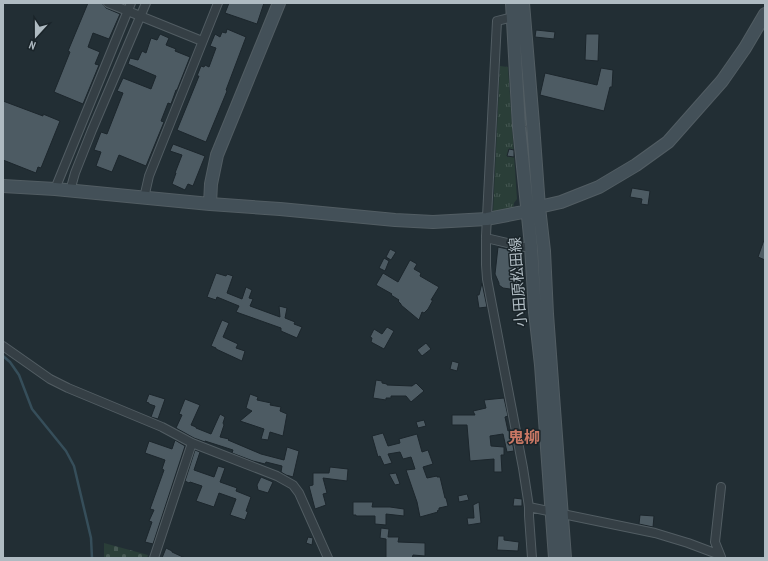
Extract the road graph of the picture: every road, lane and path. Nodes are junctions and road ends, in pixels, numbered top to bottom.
1 (108, 3) edge
2 (146, 3) edge
3 (218, 3) edge
4 (279, 3) edge
5 (512, 3) edge
6 (523, 3) edge
7 (129, 7) edge
8 (765, 14) edge
9 (140, 16) junction
10 (513, 18) junction
11 (202, 41) junction
12 (81, 125) junction
13 (92, 130) junction
14 (3, 186) edge
15 (55, 189) junction
16 (70, 191) junction
17 (144, 198) junction
18 (210, 204) junction
19 (533, 209) junction
20 (487, 219) junction
21 (486, 238) junction
22 (524, 247) dead end
23 (3, 346) edge
24 (192, 443) junction
25 (721, 487) dead end
26 (529, 507) junction
27 (556, 512) junction
28 (721, 556) edge
29 (154, 558) edge
30 (328, 558) edge
31 (532, 558) edge
32 (555, 558) edge
33 (565, 558) edge

1 - 7 street
2 - 9 street
3 - 11 street
4 - 18 street
5 - 10 street, 小田原松田線
6 - 19 street, 小田原松田線
7 - 9 street
7 - 12 street
8 - 19 street
9 - 11 street
9 - 13 street
10 - 19 street, 小田原松田線
10 - 20 street
11 - 17 street
12 - 13 street
12 - 15 street
13 - 16 street
14 - 15 street
15 - 16 street
16 - 17 street
17 - 18 street
18 - 20 street
19 - 20 street
19 - 27 street, 小田原松田線
20 - 21 street
21 - 22 street
21 - 26 street
23 - 24 street
24 - 29 street
24 - 30 street
25 - 28 street
26 - 27 street
26 - 31 street
27 - 28 street
27 - 32 street, 小田原松田線
27 - 33 street, 小田原松田線

